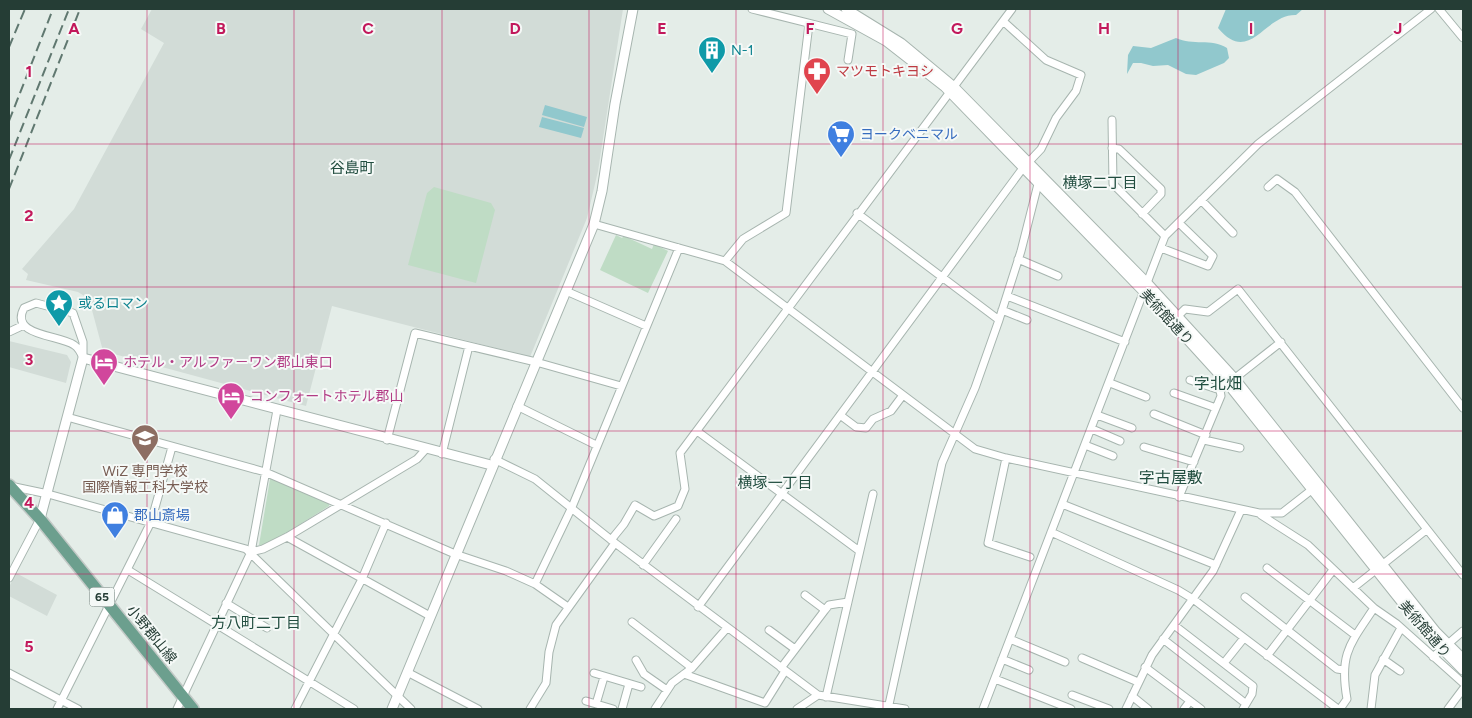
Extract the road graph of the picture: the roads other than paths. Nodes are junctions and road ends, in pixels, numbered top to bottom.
1 (633, 9) edge
2 (752, 9) edge
3 (828, 9) edge
4 (846, 9) edge
5 (1012, 9) edge
6 (1432, 9) edge
7 (1439, 9) edge
8 (1003, 21) junction
9 (810, 24) junction
10 (1463, 38) edge
11 (848, 60) dead end
12 (952, 89) junction
13 (1112, 120) dead end
14 (1112, 148) junction
15 (1026, 165) junction
16 (1038, 184) junction
17 (1268, 187) dead end
18 (1201, 200) junction
19 (857, 213) junction
20 (1142, 214) junction
21 (1179, 223) junction
22 (594, 224) junction
23 (1233, 233) dead end
24 (1165, 236) junction
25 (679, 248) junction
26 (1161, 248) junction
27 (1018, 259) junction
28 (725, 261) junction
29 (1058, 276) dead end
30 (942, 278) junction
31 (1146, 288) junction
32 (566, 291) junction
33 (1007, 296) junction
34 (788, 310) junction
35 (1002, 310) junction
36 (1178, 317) junction
37 (999, 320) junction
38 (1027, 320) dead end
39 (24, 325) junction
40 (646, 326) junction
41 (9, 332) edge
42 (1125, 342) junction
43 (1281, 342) junction
44 (469, 346) junction
45 (83, 358) junction
46 (536, 362) junction
47 (872, 371) junction
48 (1190, 380) dead end
49 (1232, 382) junction
50 (1110, 383) junction
51 (621, 386) junction
52 (1220, 390) junction
53 (1174, 393) dead end
54 (903, 395) junction
55 (1146, 397) dead end
56 (517, 406) junction
57 (1216, 408) junction
58 (1463, 408) edge
59 (277, 410) junction
60 (1154, 414) dead end
61 (840, 415) junction
62 (1097, 415) junction
63 (67, 417) junction
64 (1132, 428) dead end
65 (1092, 429) junction
66 (697, 431) junction
67 (954, 434) junction
68 (1205, 437) junction
69 (388, 440) junction
70 (1120, 441) dead end
71 (596, 445) junction
72 (1086, 445) junction
73 (172, 447) junction
74 (1144, 447) dead end
75 (1240, 448) dead end
76 (426, 450) junction
77 (442, 454) junction
78 (1113, 456) dead end
79 (1006, 458) junction
80 (493, 462) junction
81 (1194, 462) junction
82 (265, 472) junction
83 (1075, 473) junction
84 (9, 485) edge
85 (1315, 487) junction
86 (48, 494) junction
87 (782, 494) junction
88 (873, 494) dead end
89 (1179, 497) junction
90 (342, 504) junction
91 (1062, 504) junction
92 (572, 507) junction
93 (1240, 510) junction
94 (1259, 513) junction
95 (40, 519) junction
96 (676, 519) dead end
97 (151, 522) junction
98 (386, 523) junction
99 (1426, 530) junction
100 (1051, 532) junction
101 (287, 537) junction
102 (613, 541) junction
103 (858, 550) junction
104 (250, 552) junction
105 (455, 554) junction
106 (1030, 557) dead end
107 (643, 564) junction
108 (1216, 565) junction
109 (1379, 567) junction
110 (1267, 568) dead end
111 (128, 570) junction
112 (1333, 570) junction
113 (1463, 576) edge
114 (9, 578) edge
115 (362, 579) junction
116 (536, 584) junction
117 (1353, 588) junction
118 (805, 595) dead end
119 (1245, 597) dead end
120 (1193, 599) junction
121 (1310, 601) junction
122 (848, 602) junction
123 (226, 603) junction
124 (110, 606) junction
125 (568, 607) junction
126 (698, 607) junction
127 (1374, 608) junction
128 (825, 610) junction
129 (430, 616) junction
130 (632, 622) dead end
131 (216, 625) junction
132 (1174, 625) junction
133 (267, 628) dead end
134 (727, 628) junction
135 (1401, 628) junction
136 (769, 630) dead end
137 (1287, 630) junction
138 (1463, 631) edge
139 (333, 634) junction
140 (1355, 635) junction
141 (1244, 638) junction
142 (1010, 639) junction
143 (1163, 639) junction
144 (1444, 646) junction
145 (795, 649) junction
146 (1267, 656) junction
147 (1433, 657) junction
148 (1082, 658) dead end
149 (1382, 658) junction
150 (1002, 659) junction
151 (1463, 659) edge
152 (636, 660) dead end
153 (1065, 662) dead end
154 (1224, 664) junction
155 (1145, 667) junction
156 (692, 668) junction
157 (783, 669) junction
158 (1029, 670) dead end
159 (1344, 670) junction
160 (1463, 670) edge
161 (1400, 671) dead end
162 (407, 672) junction
163 (9, 674) edge
164 (594, 674) dead end
165 (684, 674) junction
166 (604, 676) junction
167 (995, 679) junction
168 (309, 682) junction
169 (1138, 682) junction
170 (1463, 683) edge
171 (629, 684) junction
172 (640, 687) dead end
173 (667, 690) junction
174 (1463, 690) edge
175 (1072, 695) dead end
176 (397, 696) junction
177 (822, 696) junction
178 (1132, 696) junction
179 (183, 697) junction
180 (61, 701) junction
181 (586, 701) dead end
182 (1190, 701) junction
183 (596, 704) junction
184 (1244, 706) edge
185 (888, 708) edge
186 (57, 709) edge
187 (78, 709) edge
188 (177, 709) edge
189 (193, 709) edge
190 (295, 709) edge
191 (354, 709) edge
192 (392, 709) edge
193 (411, 709) edge
194 (478, 709) edge
195 (530, 709) edge
196 (613, 709) edge
197 (622, 709) edge
198 (655, 709) edge
199 (797, 709) edge
200 (905, 709) edge
201 (983, 709) edge
202 (1071, 709) edge
203 (1109, 709) edge
204 (1126, 709) edge
205 (1148, 709) edge
206 (1184, 709) edge
207 (1201, 709) edge
208 (1339, 709) edge
209 (1371, 709) edge
210 (1448, 709) edge

1 - 22 street
2 - 9 street
3 - 12 street, 美術館通り
4 - 12 street, 美術館通り
5 - 8 street
6 - 18 street
7 - 10 street
8 - 12 street
8 - 15 street
9 - 11 street
9 - 28 street
12 - 15 street, 美術館通り
12 - 19 street
13 - 14 street
14 - 20 street
14 - 20 street
15 - 16 street, 美術館通り
15 - 30 street
15 - 31 street, 美術館通り
16 - 27 street
16 - 31 street, 美術館通り
17 - 58 street
18 - 21 street
18 - 23 street
19 - 30 street
19 - 34 street
20 - 24 street
21 - 24 street
21 - 26 street
22 - 25 street
22 - 32 street
24 - 26 street
25 - 28 street
25 - 40 street
26 - 31 street
27 - 29 street
27 - 33 street
28 - 34 street
30 - 37 street
30 - 47 street
31 - 36 street, 美術館通り
31 - 42 street
31 - 49 street, 美術館通り
32 - 40 street
32 - 46 street
33 - 35 street
33 - 42 street
34 - 47 street
34 - 66 street
35 - 37 street
35 - 38 street
36 - 43 street
36 - 49 street, 美術館通り
37 - 67 street
39 - 41 street
39 - 45 street
39 - 45 street
40 - 51 street
42 - 50 street
43 - 49 street
43 - 99 street
44 - 46 street
44 - 69 street
44 - 77 street
45 - 59 street
45 - 63 street
46 - 51 street
46 - 56 street
47 - 54 street
47 - 61 street
48 - 52 street
49 - 52 street
49 - 85 street, 美術館通り
50 - 55 street
50 - 62 street
51 - 71 street
52 - 57 street
53 - 57 street
54 - 61 street
54 - 67 street
56 - 71 street
56 - 80 street
57 - 68 street
59 - 69 street
59 - 82 street
60 - 68 street
61 - 87 street
62 - 64 street
62 - 65 street
63 - 73 street
63 - 86 street
65 - 70 street
65 - 72 street
66 - 87 street
66 - 102 street
67 - 79 street
67 - 185 street
68 - 75 street
68 - 81 street
69 - 76 street
71 - 92 street
72 - 78 street
72 - 83 street
73 - 82 street
73 - 97 street
74 - 81 street
76 - 77 street
76 - 90 street
77 - 80 street
79 - 83 street
79 - 106 street
80 - 92 street
80 - 105 street
81 - 89 street
82 - 90 street
82 - 104 street
83 - 89 street
83 - 91 street
84 - 86 street
84 - 95 main road, 小野郡山線 / 65
85 - 94 street
85 - 109 street, 美術館通り
86 - 95 street
86 - 97 street
87 - 103 street
87 - 126 street
88 - 103 street
89 - 93 street
90 - 98 street
90 - 101 street
91 - 100 street
91 - 108 street
92 - 102 street
92 - 116 street
93 - 94 street
93 - 108 street
94 - 112 street
95 - 114 street
95 - 124 main road, 小野郡山線 / 65
96 - 107 street
97 - 104 street
97 - 111 street
98 - 105 street
98 - 115 street
99 - 109 street
99 - 113 street
100 - 120 street
100 - 142 street
101 - 104 street
101 - 115 street
102 - 107 street
102 - 125 street
103 - 122 street
104 - 123 street
104 - 139 street
105 - 116 street
105 - 129 street
107 - 126 street
108 - 120 street
109 - 117 street
109 - 144 street, 美術館通り
110 - 121 street
111 - 124 street
111 - 131 street
112 - 117 street
112 - 121 street
115 - 129 street
115 - 139 street
116 - 125 street
117 - 127 street
118 - 128 street
119 - 137 street
120 - 132 street
120 - 141 street
121 - 137 street
121 - 140 street
122 - 128 street
122 - 177 street
123 - 131 street
123 - 133 street
124 - 179 main road, 小野郡山線 / 65
124 - 180 street
125 - 195 street
126 - 134 street
127 - 135 street
127 - 140 street
128 - 145 street
129 - 162 street
130 - 156 street
131 - 168 street
131 - 179 street
132 - 143 street
132 - 154 street
134 - 156 street
134 - 157 street
135 - 147 street
135 - 149 street
136 - 145 street
137 - 146 street
137 - 159 street
138 - 144 street
139 - 168 street
139 - 176 street
140 - 159 street
141 - 146 street
141 - 154 street
142 - 150 street
142 - 153 street
143 - 155 street
143 - 184 street
144 - 147 street
144 - 151 street, 美術館通り
144 - 160 street, 美術館通り
145 - 157 street
146 - 208 street
147 - 170 street
148 - 169 street
149 - 161 street
149 - 209 street
150 - 158 street
150 - 167 street
152 - 173 street
154 - 184 street
155 - 169 street
155 - 182 street
156 - 165 street
157 - 165 street
157 - 177 street
159 - 208 street
162 - 176 street
162 - 194 street
163 - 180 street
164 - 166 street
165 - 173 street
166 - 171 street
166 - 183 street
167 - 201 street
167 - 202 street
168 - 190 street
168 - 191 street
169 - 178 street
171 - 172 street
171 - 197 street
173 - 198 street
174 - 210 street
175 - 203 street
176 - 192 street
176 - 193 street
177 - 185 street
177 - 199 street
178 - 204 street
178 - 205 street
179 - 188 street
179 - 189 main road, 小野郡山線 / 65
180 - 186 street
180 - 187 street
181 - 183 street
182 - 206 street
182 - 207 street
183 - 196 street
185 - 200 street

